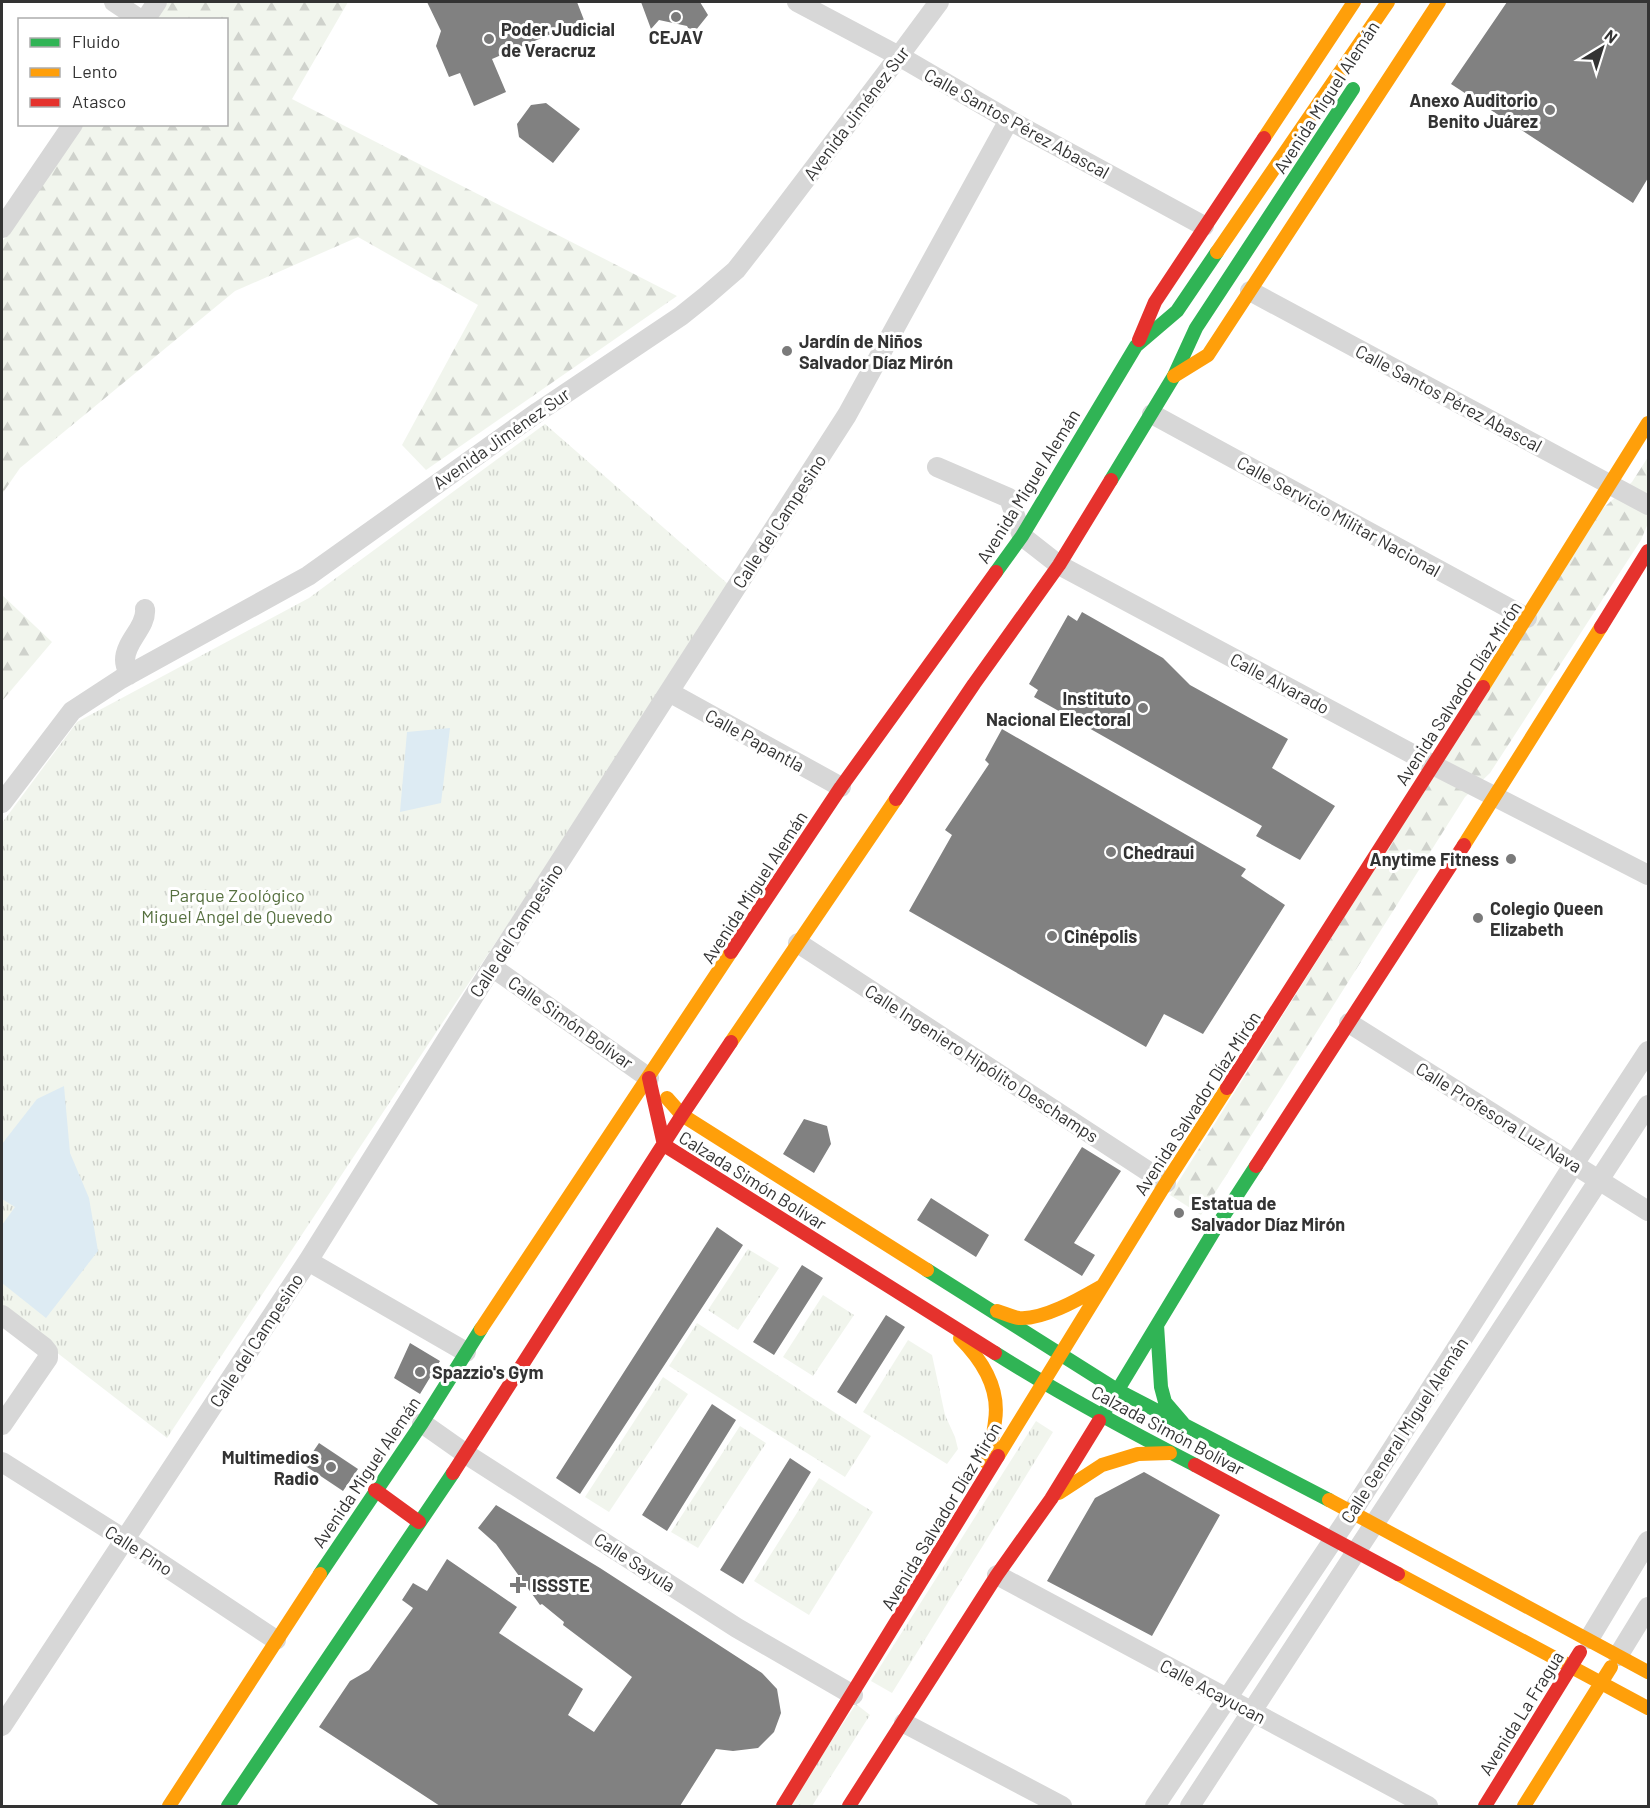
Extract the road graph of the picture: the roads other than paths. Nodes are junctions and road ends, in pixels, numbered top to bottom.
1 (114, 2) edge
2 (157, 2) edge
3 (797, 2) edge
4 (939, 2) edge
5 (1354, 2) edge
6 (1388, 2) edge
7 (1439, 2) edge
8 (138, 18) edge
9 (146, 18) edge
10 (899, 57) junction
11 (1358, 81) dead end
12 (1009, 120) junction
13 (72, 126) edge
14 (1204, 226) junction
15 (2, 228) edge
16 (1250, 291) junction
17 (1136, 346) junction
18 (1174, 376) junction
19 (1152, 414) junction
20 (1648, 423) edge
21 (938, 467) dead end
22 (1609, 484) junction
23 (1648, 506) edge
24 (1022, 536) junction
25 (1648, 551) edge
26 (1059, 565) junction
27 (145, 609) dead end
28 (1527, 618) junction
29 (129, 675) junction
30 (669, 692) junction
31 (1433, 765) junction
32 (841, 787) junction
33 (1496, 796) junction
34 (2, 803) edge
35 (1648, 875) edge
36 (798, 943) junction
37 (492, 967) junction
38 (1349, 1023) junction
39 (1648, 1051) edge
40 (649, 1078) junction
41 (1648, 1105) edge
42 (682, 1115) junction
43 (664, 1145) junction
44 (1574, 1164) junction
45 (1599, 1180) junction
46 (1166, 1184) junction
47 (1648, 1211) edge
48 (308, 1261) junction
49 (1102, 1286) junction
50 (984, 1307) junction
51 (2, 1315) edge
52 (940, 1318) junction
53 (1157, 1325) junction
54 (466, 1352) junction
55 (1059, 1355) junction
56 (1043, 1383) junction
57 (1117, 1390) junction
58 (1101, 1416) junction
59 (422, 1423) junction
60 (2, 1425) edge
61 (1185, 1426) junction
62 (1170, 1453) junction
63 (466, 1454) junction
64 (2, 1462) edge
65 (980, 1486) junction
66 (375, 1490) junction
67 (1051, 1499) junction
68 (1352, 1512) junction
69 (419, 1522) junction
70 (1374, 1525) junction
71 (124, 1539) junction
72 (1334, 1539) junction
73 (1648, 1541) edge
74 (1357, 1551) junction
75 (997, 1575) junction
76 (1648, 1607) edge
77 (1589, 1639) junction
78 (276, 1640) junction
79 (1618, 1656) junction
80 (1571, 1667) junction
81 (1648, 1672) edge
82 (1601, 1683) junction
83 (853, 1695) junction
84 (1227, 1699) junction
85 (1648, 1708) edge
86 (1252, 1712) junction
87 (904, 1723) junction
88 (2, 1726) edge
89 (169, 1806) edge
90 (228, 1806) edge
91 (783, 1806) edge
92 (849, 1806) edge
93 (1062, 1806) edge
94 (1155, 1806) edge
95 (1190, 1806) edge
96 (1428, 1806) edge
97 (1485, 1806) edge
98 (1524, 1806) edge

1 - 8 street
2 - 9 street
3 - 10 street, Calle Santos Pérez Abascal
4 - 10 street, Avenida Jiménez Sur
5 - 14 main road
6 - 17 main road, Avenida Miguel Alemán
7 - 16 main road
10 - 12 street, Calle Santos Pérez Abascal
10 - 29 street, Avenida Jiménez Sur
11 - 18 main road, Avenida Miguel Alemán
12 - 14 street, Calle Santos Pérez Abascal
12 - 30 street, Calle del Campesino
13 - 15 street
14 - 17 main road
16 - 18 main road
16 - 22 street, Calle Santos Pérez Abascal
17 - 24 main road, Avenida Miguel Alemán
18 - 19 main road, Avenida Miguel Alemán
19 - 26 main road, Avenida Miguel Alemán
19 - 28 street, Calle Servicio Militar Nacional
20 - 22 main road, Avenida Salvador Díaz Mirón
21 - 24 street
22 - 23 street, Calle Santos Pérez Abascal
22 - 28 main road, Avenida Salvador Díaz Mirón
24 - 26 street, Calle Alvarado
24 - 32 main road, Avenida Miguel Alemán
25 - 33 main road
26 - 31 street, Calle Alvarado
26 - 36 main road, Avenida Miguel Alemán
27 - 29 street
28 - 31 main road, Avenida Salvador Díaz Mirón
29 - 34 street, Avenida Jiménez Sur
30 - 32 street, Calle Papantla
30 - 37 street, Calle del Campesino
31 - 33 street, Calle Alvarado
31 - 46 main road, Avenida Salvador Díaz Mirón
32 - 40 main road, Avenida Miguel Alemán
33 - 35 street, Calle Alvarado
33 - 38 main road
36 - 42 main road, Avenida Miguel Alemán
36 - 46 street, Calle Ingeniero Hipólito Deschamps
37 - 40 street, Calle Simón Bolívar
37 - 48 street, Calle del Campesino
38 - 44 street, Calle Profesora Luz Nava
38 - 53 main road
39 - 44 street, Calle General Miguel Alemán
40 - 42 main road, Calzada Simón Bolívar
40 - 43 main road, Calzada Simón Bolívar
40 - 54 main road, Avenida Miguel Alemán
41 - 45 street, Calle General Miguel Alemán
42 - 43 main road, Avenida Miguel Alemán
42 - 50 main road, Calzada Simón Bolívar
43 - 52 main road, Calzada Simón Bolívar
43 - 63 main road, Avenida Miguel Alemán
44 - 45 street, Calle Profesora Luz Nava
44 - 68 street, Calle General Miguel Alemán
45 - 47 street, Calle Profesora Luz Nava
45 - 70 street, Calle General Miguel Alemán
46 - 49 main road, Avenida Salvador Díaz Mirón
48 - 54 street
48 - 71 street, Calle del Campesino
49 - 50 main road
49 - 55 main road, Avenida Salvador Díaz Mirón
50 - 55 main road, Calzada Simón Bolívar
51 - 60 street
52 - 56 main road, Calzada Simón Bolívar
52 - 65 main road
53 - 57 main road
53 - 61 main road
54 - 59 main road, Avenida Miguel Alemán
55 - 56 main road, Avenida Salvador Díaz Mirón
55 - 57 main road, Calzada Simón Bolívar
56 - 58 main road, Calzada Simón Bolívar
56 - 65 main road, Avenida Salvador Díaz Mirón
57 - 58 main road
57 - 61 main road, Calzada Simón Bolívar
58 - 62 main road, Calzada Simón Bolívar
58 - 67 main road
59 - 63 street, Calle Sayula
59 - 66 main road, Avenida Miguel Alemán
61 - 68 main road, Calzada Simón Bolívar
62 - 67 main road
62 - 72 main road, Calzada Simón Bolívar
63 - 69 main road, Avenida Miguel Alemán
63 - 83 street, Calle Sayula
64 - 71 street, Calle Pino
65 - 83 main road, Avenida Salvador Díaz Mirón
66 - 69 main road
66 - 78 main road, Avenida Miguel Alemán
67 - 75 main road
68 - 70 main road, Calzada Simón Bolívar
68 - 72 street, Calle General Miguel Alemán
69 - 90 main road, Avenida Miguel Alemán
70 - 74 street, Calle General Miguel Alemán
70 - 77 main road, Calzada Simón Bolívar
71 - 78 street, Calle Pino
71 - 88 street, Calle del Campesino
72 - 74 main road, Calzada Simón Bolívar
72 - 84 street, Calle General Miguel Alemán
73 - 77 street
74 - 80 main road, Calzada Simón Bolívar
74 - 86 street, Calle General Miguel Alemán
75 - 84 street, Calle Acayucan
75 - 87 main road
76 - 79 street
77 - 79 main road, Calzada Simón Bolívar
77 - 80 main road, Avenida La Fragua
78 - 89 main road, Avenida Miguel Alemán
79 - 81 main road, Calzada Simón Bolívar
79 - 82 main road
80 - 82 main road, Calzada Simón Bolívar
80 - 97 main road, Avenida La Fragua
82 - 85 main road, Calzada Simón Bolívar
82 - 98 main road
83 - 91 main road, Avenida Salvador Díaz Mirón
84 - 86 street, Calle Acayucan
84 - 94 street, Calle General Miguel Alemán
86 - 95 street, Calle General Miguel Alemán
86 - 96 street, Calle Acayucan
87 - 92 main road
87 - 93 street

